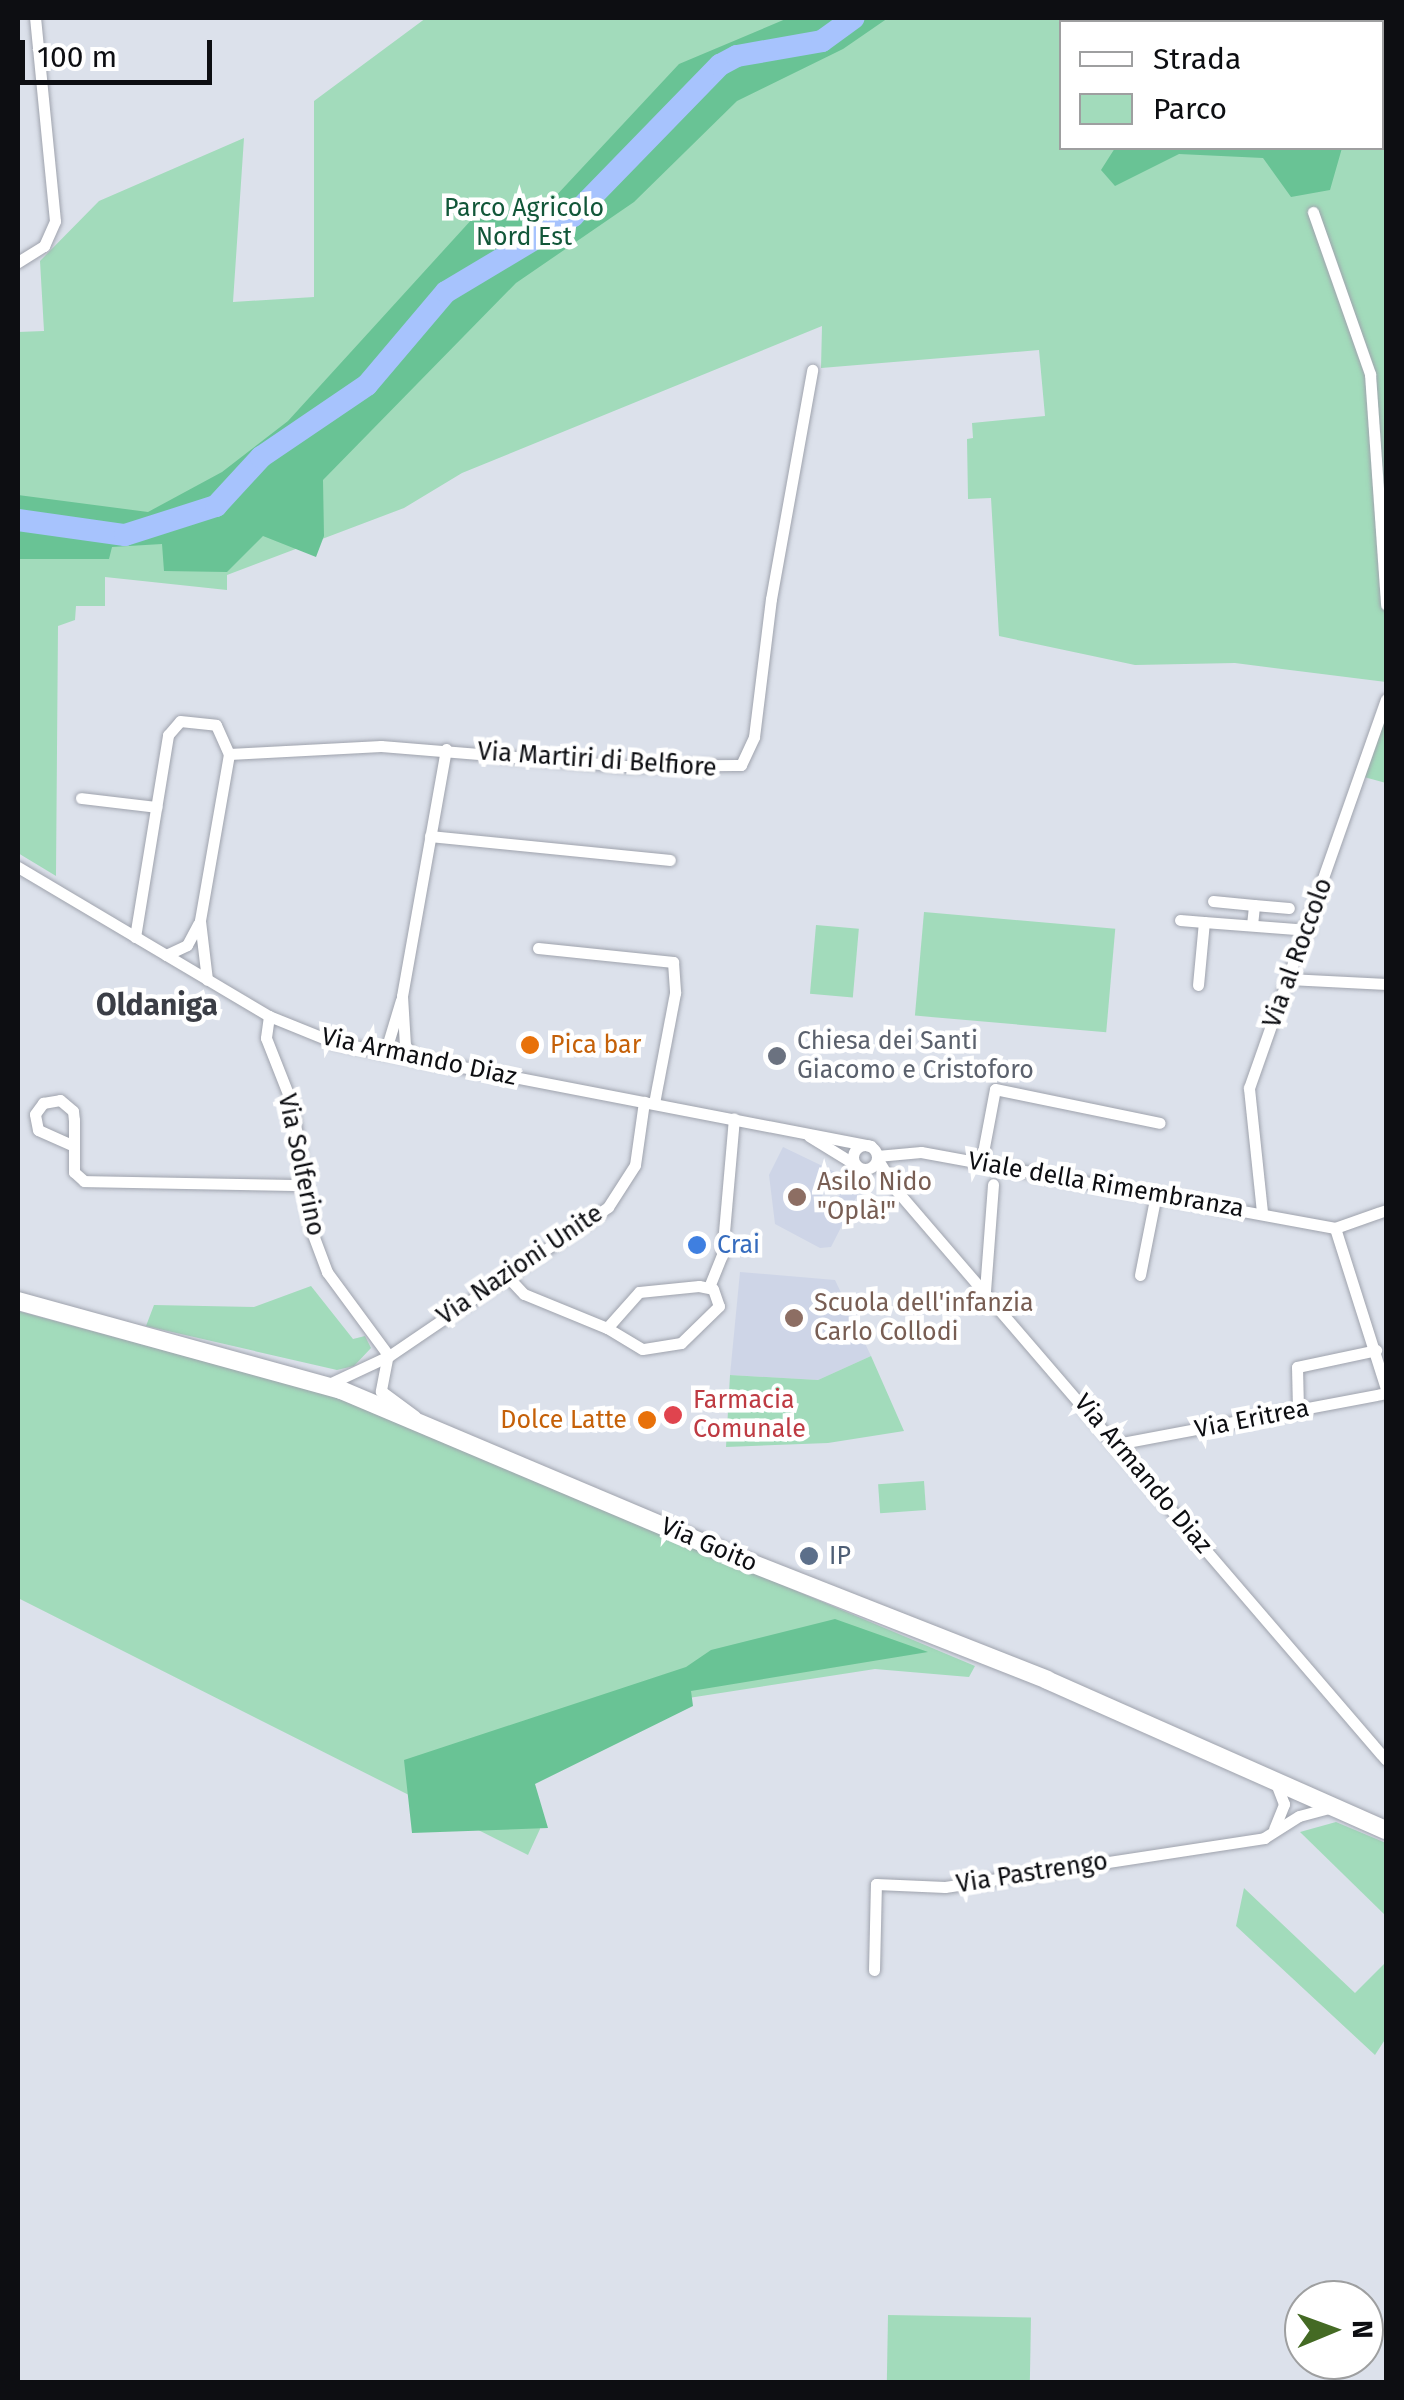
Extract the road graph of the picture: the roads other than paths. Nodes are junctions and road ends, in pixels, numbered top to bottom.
1 (34, 18) edge
2 (1313, 212) dead end
3 (18, 262) edge
4 (812, 370) dead end
5 (1386, 604) edge
6 (1386, 700) edge
7 (446, 748) junction
8 (229, 754) junction
9 (80, 798) dead end
10 (156, 807) junction
11 (430, 836) junction
12 (670, 860) dead end
13 (18, 867) edge
14 (1213, 901) dead end
15 (1254, 905) junction
16 (1289, 908) dead end
17 (1180, 920) dead end
18 (200, 921) junction
19 (1204, 922) junction
20 (1252, 925) junction
21 (1309, 930) junction
22 (135, 936) junction
23 (538, 948) dead end
24 (166, 955) junction
25 (1289, 979) junction
26 (208, 980) junction
27 (1386, 984) edge
28 (1198, 985) dead end
29 (402, 996) junction
30 (268, 1016) junction
31 (384, 1052) junction
32 (414, 1058) junction
33 (649, 1103) junction
34 (734, 1119) junction
35 (1160, 1123) dead end
36 (801, 1132) junction
37 (74, 1146) dead end
38 (875, 1153) junction
39 (982, 1162) junction
40 (859, 1167) junction
41 (993, 1184) dead end
42 (301, 1185) junction
43 (898, 1191) junction
44 (1156, 1194) junction
45 (1386, 1210) edge
46 (1262, 1212) junction
47 (1336, 1228) junction
48 (506, 1275) junction
49 (1140, 1275) dead end
50 (709, 1287) junction
51 (985, 1291) junction
52 (18, 1302) edge
53 (607, 1328) junction
54 (1379, 1344) edge
55 (389, 1356) junction
56 (1384, 1369) edge
57 (327, 1385) junction
58 (1386, 1391) edge
59 (1298, 1410) junction
60 (422, 1421) junction
61 (1117, 1444) junction
62 (1386, 1760) edge
63 (1273, 1777) junction
64 (1339, 1808) junction
65 (1386, 1814) edge
66 (1366, 1820) junction
67 (1386, 1830) edge
68 (1272, 1832) junction
69 (874, 1970) dead end

1 - 3 street
2 - 5 street
4 - 7 street, Via Martiri di Belfiore
6 - 21 street, Via al Roccolo
7 - 8 street, Via Martiri di Belfiore
7 - 11 street
8 - 10 street
8 - 18 street
9 - 10 street
10 - 22 street
11 - 12 street
11 - 29 street
13 - 22 street, Via Armando Diaz
14 - 15 street
15 - 16 street
15 - 20 street
17 - 19 street
18 - 24 street
18 - 26 street
19 - 20 street
19 - 28 street
20 - 21 street
21 - 25 street, Via al Roccolo
22 - 24 street, Via Armando Diaz
23 - 33 street, Via Nazioni Unite
24 - 26 street, Via Armando Diaz
25 - 27 street
25 - 46 street, Via al Roccolo
26 - 30 street, Via Armando Diaz
29 - 31 street
29 - 32 street
30 - 31 street, Via Armando Diaz
30 - 42 street, Via Solferino
31 - 32 street, Via Armando Diaz
32 - 33 street, Via Armando Diaz
33 - 34 street, Via Armando Diaz
33 - 48 street, Via Nazioni Unite
34 - 36 street, Via Armando Diaz
34 - 50 street
35 - 39 street
36 - 38 street, Via Armando Diaz
36 - 40 street, Via Armando Diaz
37 - 42 street
38 - 39 street, Viale della Rimembranza
38 - 40 street
38 - 40 street
38 - 43 street, Via Armando Diaz
39 - 44 street, Viale della Rimembranza
40 - 43 street, Via Armando Diaz
41 - 51 street
42 - 55 street, Via Solferino
43 - 51 street, Via Armando Diaz
44 - 46 street, Viale della Rimembranza
44 - 49 street
45 - 47 street
46 - 47 street, Viale della Rimembranza
47 - 54 street
48 - 53 street
48 - 55 street, Via Nazioni Unite
50 - 53 street
50 - 53 street
51 - 61 street, Via Armando Diaz
52 - 57 street, Via Goito
54 - 56 street
54 - 59 street
55 - 57 street, Via Nazioni Unite
55 - 60 street
56 - 58 street
57 - 60 street, Via Goito
58 - 59 street, Via Eritrea
59 - 61 street, Via Eritrea
60 - 63 street, Via Goito
61 - 62 street, Via Armando Diaz
63 - 64 street, Via Goito
63 - 68 street
64 - 66 street, Via Goito
64 - 68 street, Via Pastrengo
65 - 66 street
66 - 67 street, Via Goito
68 - 69 street, Via Pastrengo

